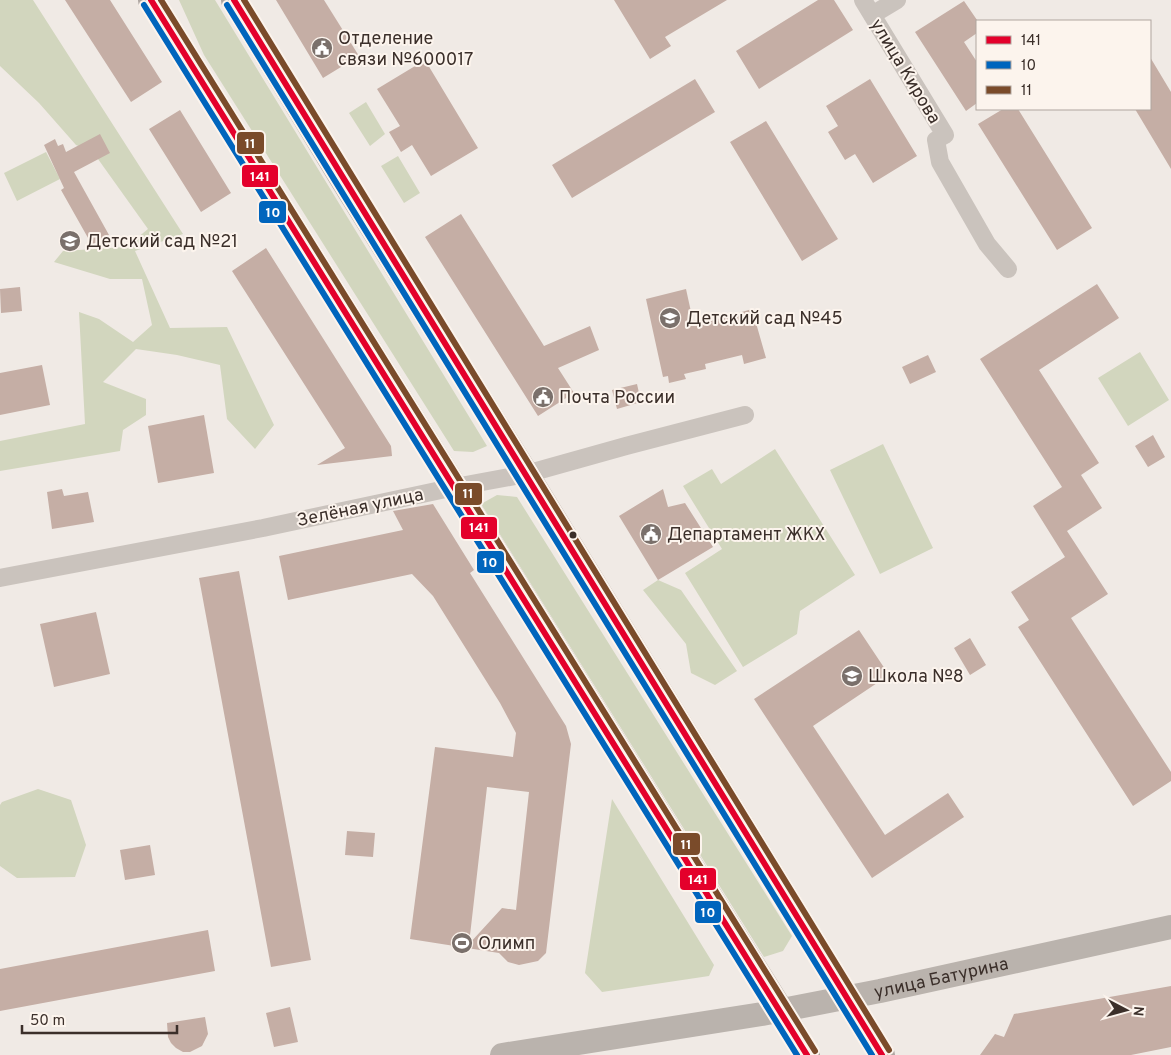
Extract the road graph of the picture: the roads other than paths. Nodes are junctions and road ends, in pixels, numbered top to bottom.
1 (150, 0) edge
2 (234, 0) edge
3 (863, 0) edge
4 (897, 0) edge
5 (872, 15) junction
6 (1008, 269) dead end
7 (745, 415) dead end
8 (526, 474) junction
9 (455, 488) junction
10 (0, 578) edge
11 (1171, 927) edge
12 (848, 998) junction
13 (781, 1011) junction
14 (550, 1051) edge
15 (502, 1055) edge
16 (807, 1055) edge
17 (882, 1055) edge

1 - 9 main road
2 - 8 main road
3 - 5 street, улица Кирова
4 - 5 street
5 - 6 street, улица Кирова
7 - 8 street, Зелёная улица
8 - 9 street, Зелёная улица
8 - 12 main road
9 - 10 street, Зелёная улица
9 - 13 main road
11 - 12 street, улица Батурина
12 - 13 street, улица Батурина
12 - 17 main road
13 - 14 street, улица Батурина
13 - 16 main road
14 - 15 street, улица Батурина

